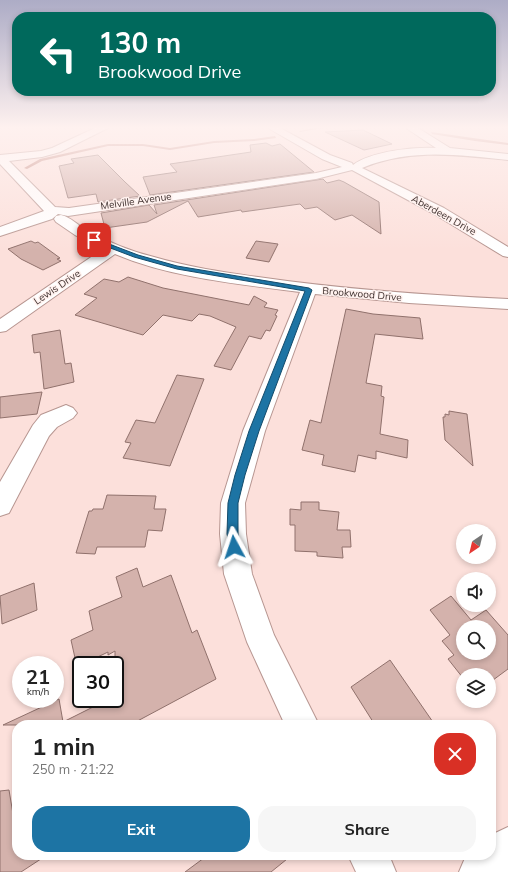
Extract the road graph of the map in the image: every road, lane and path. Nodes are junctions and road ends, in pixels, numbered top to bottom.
1 (12, 169) edge
2 (349, 169) edge
3 (353, 169) edge
4 (57, 215) junction
5 (0, 232) edge
6 (114, 248) junction
7 (508, 253) edge
8 (309, 290) junction
9 (508, 304) edge
10 (0, 327) edge
11 (66, 413) dead end
12 (0, 505) edge
13 (300, 720) edge
14 (508, 846) edge
15 (496, 857) edge
16 (370, 860) edge
17 (492, 860) edge
18 (376, 872) edge
19 (479, 872) edge

1 - 4 street, Brookwood Drive
2 - 4 street, Melville Avenue
3 - 7 street, Aberdeen Drive
4 - 5 street, Melville Avenue
4 - 6 street, Brookwood Drive
6 - 8 street, Brookwood Drive
6 - 10 street, Lewis Drive
8 - 9 street, Brookwood Drive
8 - 13 street
11 - 12 street
14 - 15 street
16 - 18 street
17 - 19 street

